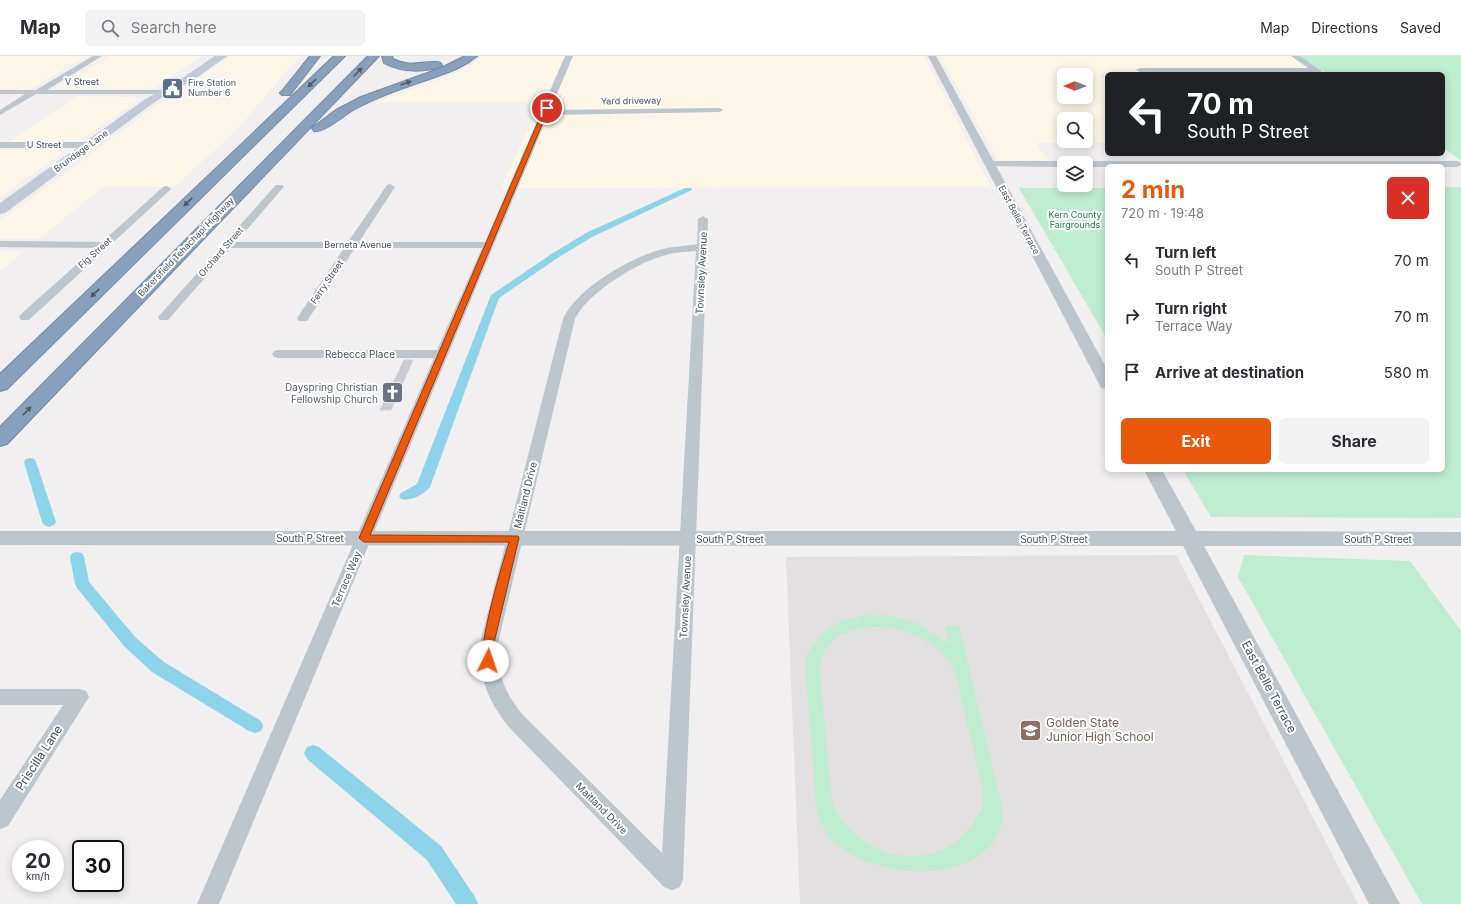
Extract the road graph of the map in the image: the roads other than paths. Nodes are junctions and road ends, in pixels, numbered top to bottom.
1 (98, 56) edge
2 (209, 56) edge
3 (222, 56) edge
4 (315, 56) edge
5 (340, 56) edge
6 (374, 56) edge
7 (387, 56) edge
8 (462, 56) edge
9 (472, 56) edge
10 (569, 56) edge
11 (932, 56) edge
12 (1296, 56) edge
13 (1142, 72) edge
14 (1231, 72) edge
15 (1320, 72) edge
16 (0, 92) edge
17 (37, 92) junction
18 (163, 92) junction
19 (718, 110) dead end
20 (0, 113) edge
21 (545, 113) junction
22 (0, 145) edge
23 (88, 145) junction
24 (1229, 156) edge
25 (1337, 156) edge
26 (1445, 156) edge
27 (990, 164) junction
28 (1057, 164) edge
29 (1093, 164) edge
30 (1238, 164) junction
31 (1348, 164) junction
32 (1445, 164) edge
33 (1445, 164) edge
34 (204, 187) junction
35 (279, 187) dead end
36 (390, 187) dead end
37 (166, 189) dead end
38 (242, 189) junction
39 (0, 210) edge
40 (704, 219) dead end
41 (0, 244) edge
42 (104, 245) junction
43 (228, 245) junction
44 (352, 245) junction
45 (488, 245) junction
46 (702, 247) junction
47 (24, 317) dead end
48 (164, 317) dead end
49 (303, 318) dead end
50 (278, 354) dead end
51 (442, 354) junction
52 (1105, 380) edge
53 (0, 385) edge
54 (0, 439) edge
55 (1154, 472) edge
56 (0, 538) edge
57 (364, 538) junction
58 (514, 538) junction
59 (688, 538) junction
60 (1190, 539) junction
61 (1461, 539) edge
62 (0, 697) edge
63 (0, 819) edge
64 (672, 879) joint
65 (208, 904) edge
66 (1385, 904) edge

1 - 17 street
2 - 18 main road, Brundage Lane
3 - 18 main road, Brundage Lane
4 - 34 highway
5 -> 34 highway
38 -> 6 highway, Bakersfield Tehachapi Highway
7 - 8 highway
38 -> 9 highway
10 - 21 street, Terrace Way
11 - 27 street, East Belle Terrace
12 - 15 street
13 - 14 street
14 - 15 street
16 - 17 street, V Street
17 - 18 street, V Street
17 - 20 street
18 - 23 main road, Brundage Lane
19 - 21 street, Yard driveway
21 - 45 street, Terrace Way
22 - 23 street, U Street
23 - 39 main road, Brundage Lane
24 - 30 street
25 - 31 street
26 - 32 street
27 - 28 street
27 - 52 street, East Belle Terrace
29 - 30 street
30 - 31 street
31 - 33 street
34 -> 53 highway
35 - 43 street, Orchard Street
36 - 44 street, Ferry Street
37 - 42 street, Fig Street
54 -> 38 highway, Bakersfield Tehachapi Highway
40 - 46 street, Townsley Avenue
41 - 42 street
42 - 47 street, Fig Street
43 - 44 street, Berneta Avenue
43 - 48 street, Orchard Street
44 - 45 street, Berneta Avenue
44 - 49 street, Ferry Street
45 - 51 street, Terrace Way
46 - 58 street, Maitland Drive
46 - 59 street, Townsley Avenue
50 - 51 street, Rebecca Place
51 - 57 street, Terrace Way
55 - 60 street, East Belle Terrace
56 - 57 street, South P Street
57 - 58 street, South P Street
57 - 65 street, Terrace Way
58 - 59 street, South P Street
58 - 64 street, Maitland Drive
59 - 60 street, South P Street
59 - 64 street, Townsley Avenue
60 - 61 street, South P Street
60 - 66 street, East Belle Terrace
62 - 63 street, Priscilla Lane

